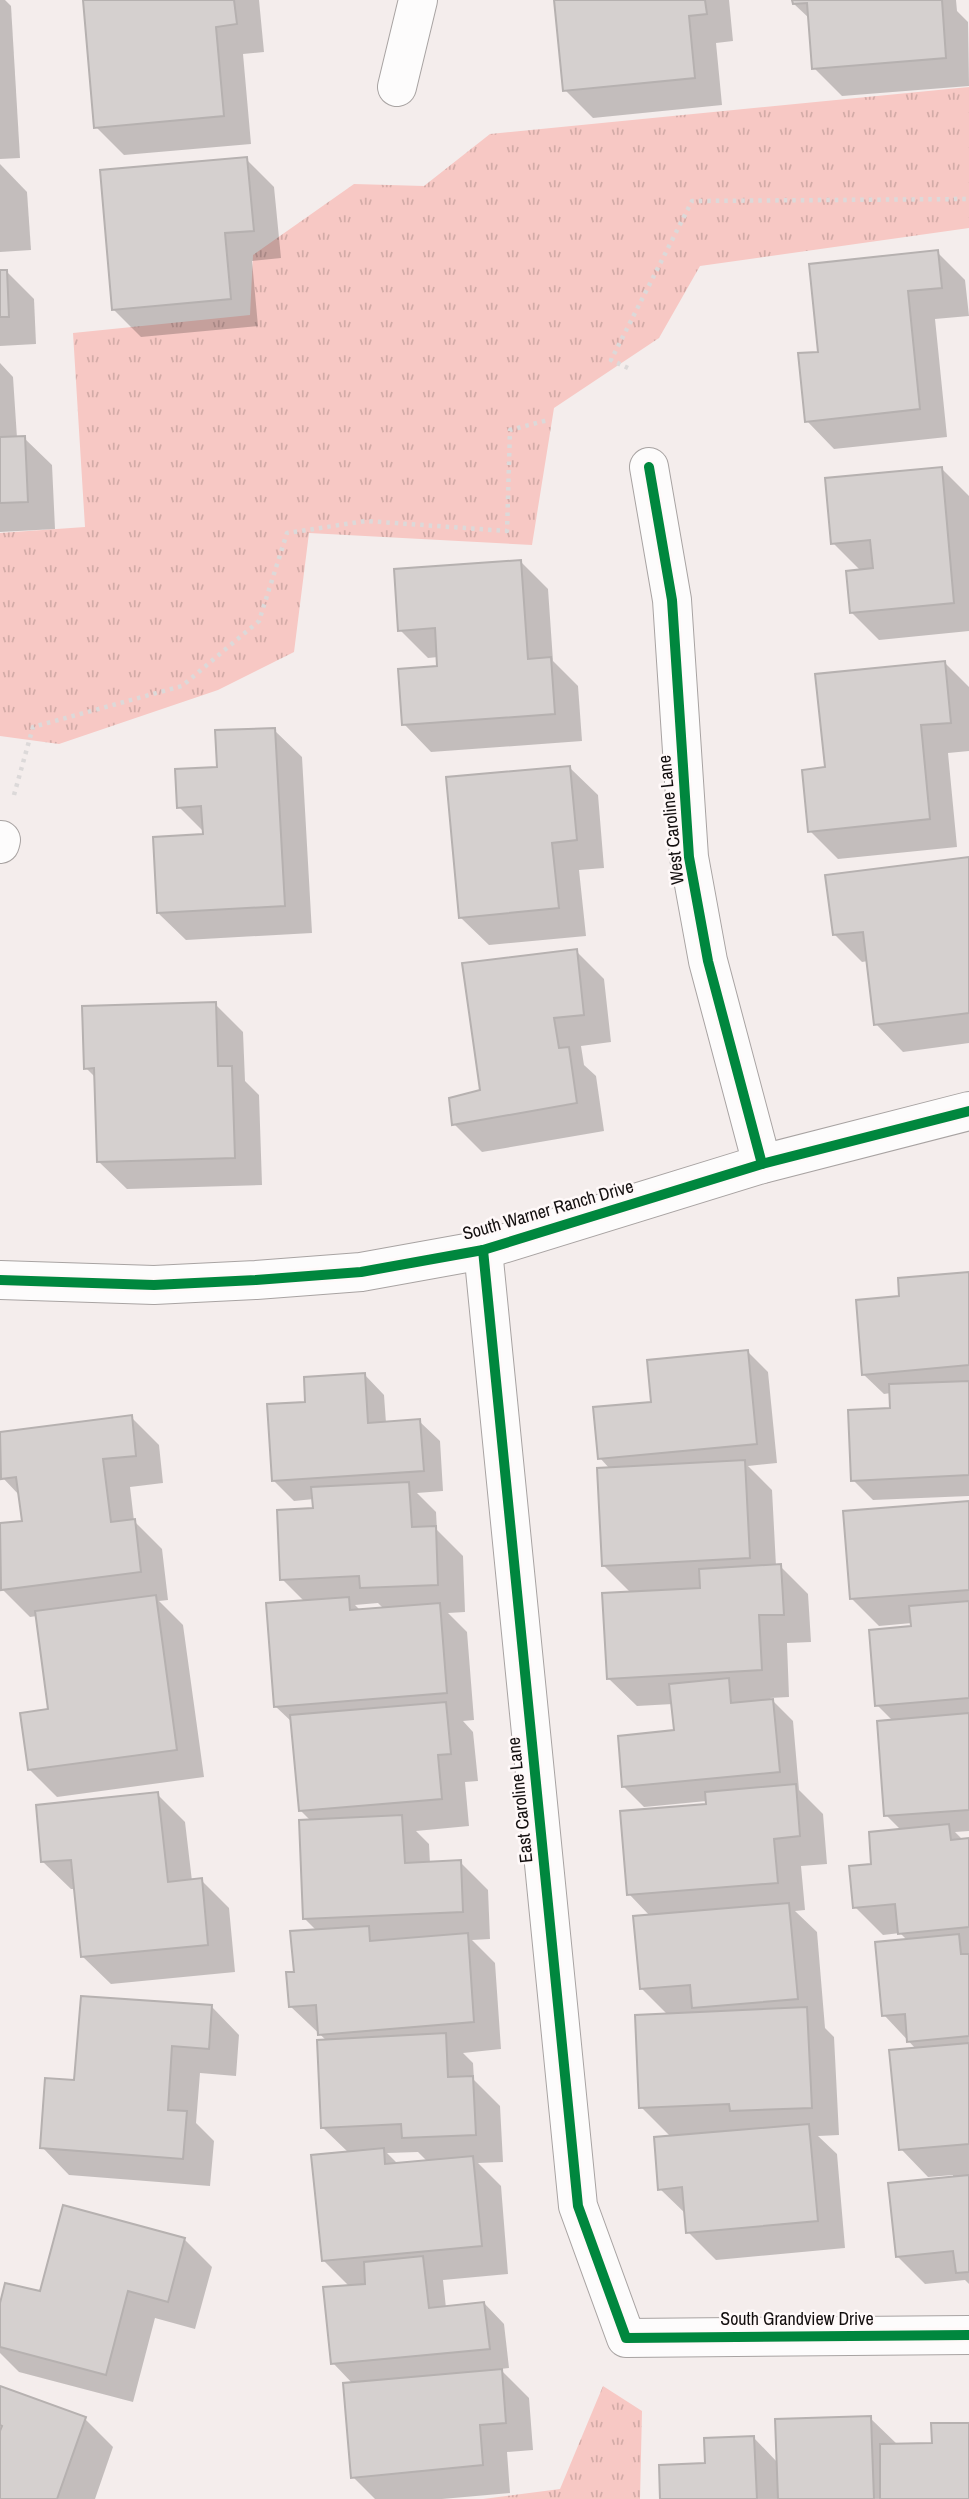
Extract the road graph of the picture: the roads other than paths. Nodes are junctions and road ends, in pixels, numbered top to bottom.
1 (418, 0) edge
2 (397, 87) dead end
3 (649, 467) dead end
4 (969, 1111) edge
5 (762, 1164) junction
6 (482, 1250) junction
7 (0, 1280) edge
8 (969, 2336) edge
9 (626, 2338) joint

1 - 2 street
3 - 5 street, West Caroline Lane
4 - 5 street, South Warner Ranch Drive
5 - 6 street, South Warner Ranch Drive
6 - 7 street, South Warner Ranch Drive
6 - 9 street, East Caroline Lane
8 - 9 street, South Grandview Drive

